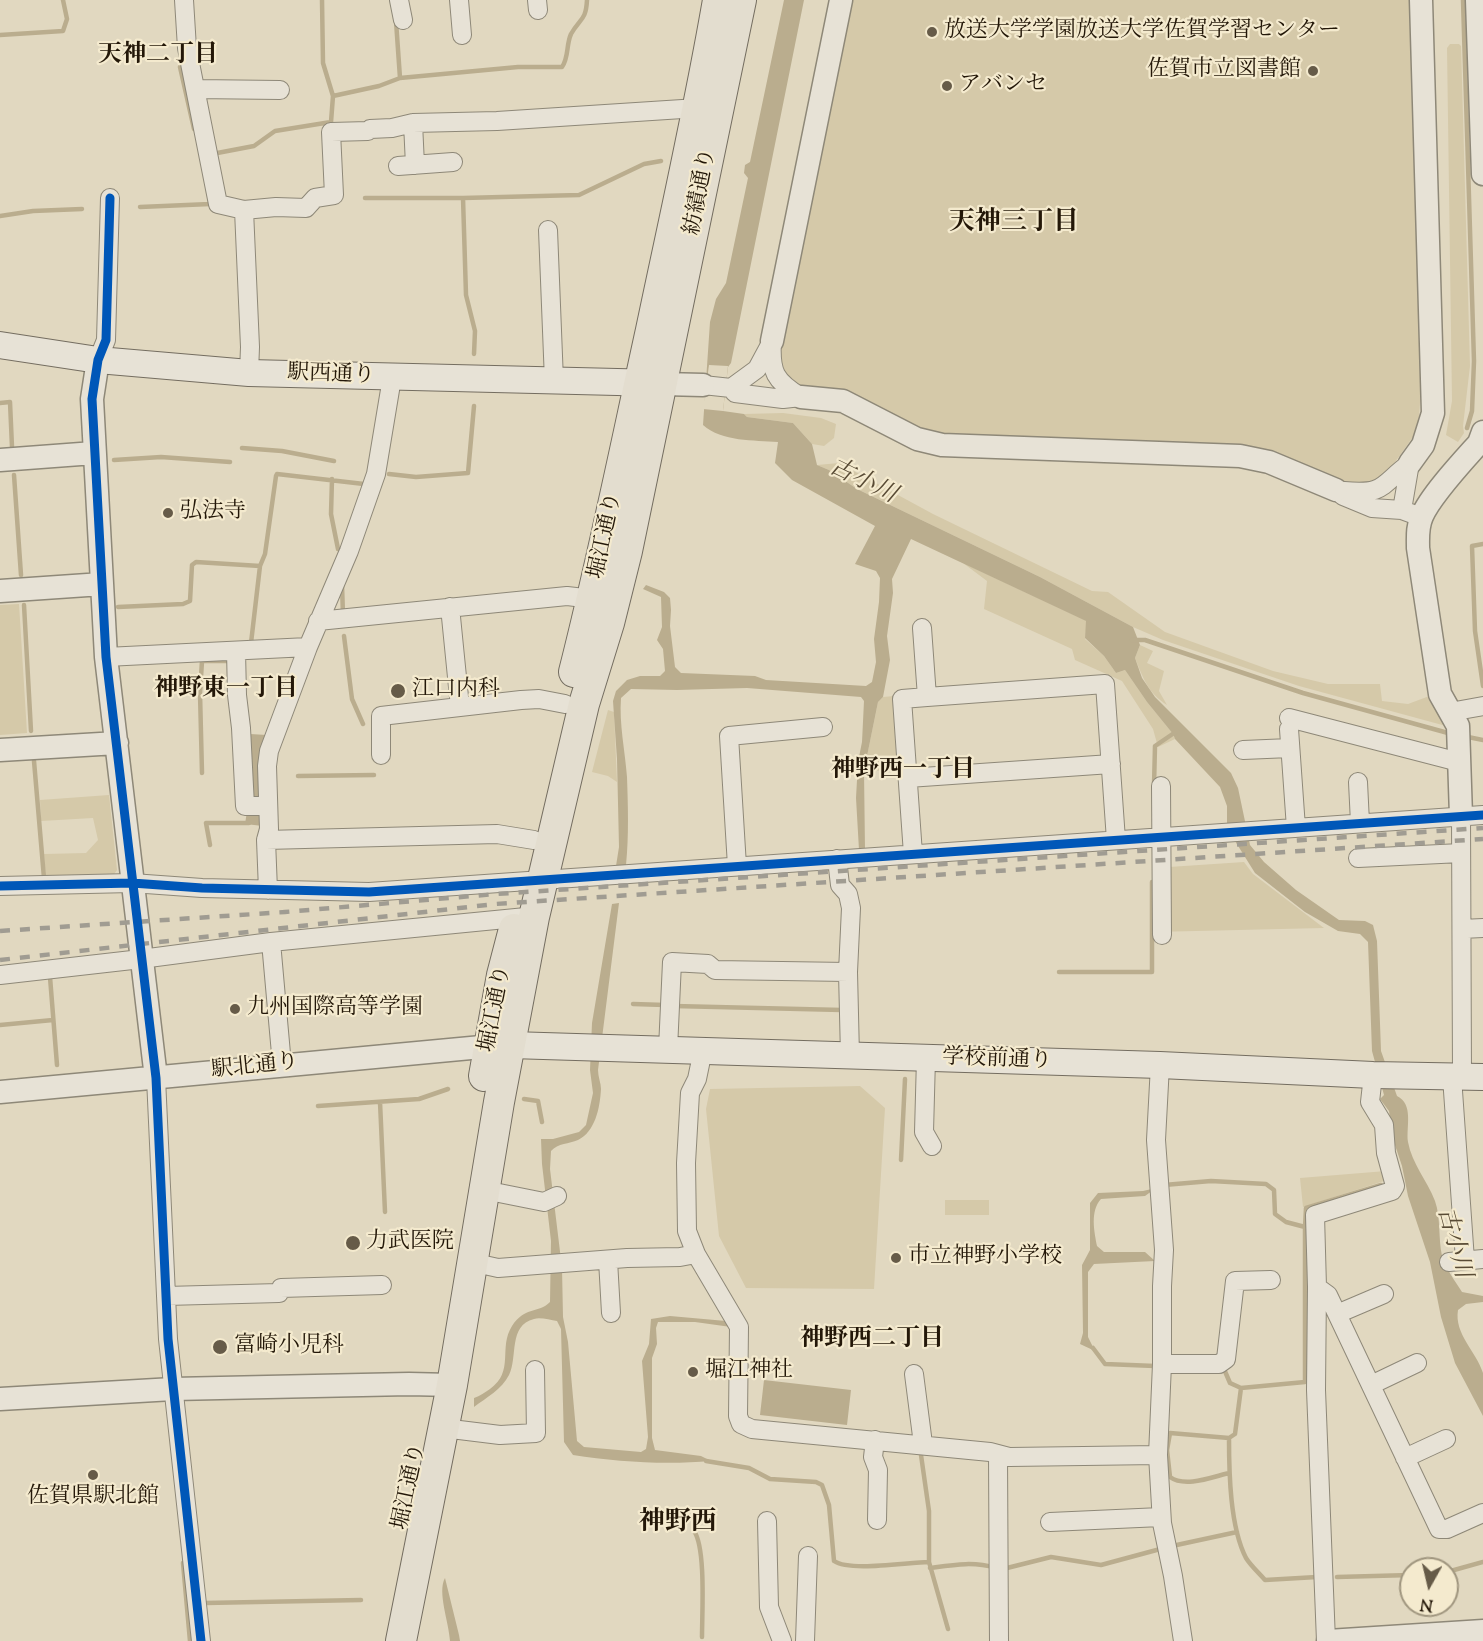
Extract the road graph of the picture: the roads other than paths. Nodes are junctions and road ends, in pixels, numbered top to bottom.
1 (184, 0) edge
2 (399, 0) edge
3 (459, 0) edge
4 (718, 0) edge
5 (741, 0) edge
6 (841, 0) edge
7 (1421, 0) edge
8 (1477, 0) edge
9 (403, 20) dead end
10 (462, 35) dead end
11 (1481, 61) edge
12 (195, 89) junction
13 (280, 90) dead end
14 (1482, 99) edge
15 (698, 108) junction
16 (413, 123) junction
17 (453, 162) dead end
18 (1483, 174) edge
19 (110, 198) dead end
20 (244, 210) junction
21 (548, 230) dead end
22 (772, 341) junction
23 (0, 345) edge
24 (98, 360) junction
25 (249, 373) junction
26 (392, 378) junction
27 (554, 381) junction
28 (651, 383) junction
29 (703, 385) joint
30 (731, 388) junction
31 (801, 397) junction
32 (1482, 439) edge
33 (94, 453) junction
34 (0, 460) edge
35 (1410, 463) junction
36 (1336, 490) junction
37 (1412, 513) junction
38 (102, 584) junction
39 (0, 591) edge
40 (592, 599) junction
41 (450, 607) junction
42 (318, 621) junction
43 (922, 628) dead end
44 (308, 647) junction
45 (236, 651) junction
46 (106, 657) junction
47 (927, 697) junction
48 (565, 704) junction
49 (1483, 706) edge
50 (460, 707) junction
51 (1450, 712) junction
52 (823, 727) dead end
53 (117, 743) junction
54 (1290, 748) junction
55 (0, 750) edge
56 (1243, 750) dead end
57 (381, 755) dead end
58 (1459, 762) junction
59 (1111, 764) junction
60 (908, 778) junction
61 (1358, 782) dead end
62 (1161, 786) dead end
63 (268, 806) junction
64 (1472, 816) edge
65 (1360, 823) junction
66 (1296, 828) junction
67 (1162, 837) junction
68 (266, 840) junction
69 (534, 840) junction
70 (1116, 840) junction
71 (913, 854) junction
72 (1461, 854) junction
73 (1358, 858) dead end
74 (837, 859) junction
75 (737, 866) junction
76 (533, 881) junction
77 (132, 883) junction
78 (0, 886) edge
79 (268, 890) junction
80 (526, 917) junction
81 (1483, 928) edge
82 (1461, 929) junction
83 (1162, 935) dead end
84 (271, 942) junction
85 (141, 959) junction
86 (848, 972) junction
87 (0, 975) edge
88 (500, 1045) junction
89 (668, 1048) junction
90 (703, 1050) junction
91 (850, 1056) junction
92 (926, 1058) junction
93 (282, 1065) junction
94 (1160, 1065) junction
95 (1373, 1075) junction
96 (1466, 1076) edge
97 (156, 1078) junction
98 (0, 1092) edge
99 (932, 1146) dead end
100 (484, 1190) junction
101 (550, 1199) dead end
102 (696, 1254) junction
103 (608, 1260) junction
104 (1466, 1260) edge
105 (471, 1262) junction
106 (1271, 1280) dead end
107 (382, 1285) dead end
108 (1317, 1287) junction
109 (1384, 1294) dead end
110 (166, 1296) junction
111 (611, 1313) dead end
112 (1337, 1314) junction
113 (1417, 1363) dead end
114 (1162, 1364) junction
115 (535, 1370) dead end
116 (914, 1374) dead end
117 (442, 1384) junction
118 (1371, 1385) junction
119 (173, 1389) junction
120 (0, 1399) edge
121 (443, 1428) junction
122 (1446, 1439) dead end
123 (875, 1440) junction
124 (923, 1444) junction
125 (998, 1455) junction
126 (1158, 1455) junction
127 (1405, 1458) junction
128 (1483, 1513) edge
129 (1161, 1517) junction
130 (877, 1520) dead end
131 (767, 1521) dead end
132 (1050, 1522) dead end
133 (808, 1556) dead end
134 (1483, 1631) edge
135 (1400, 1639) edge
136 (201, 1641) edge
137 (380, 1641) edge
138 (401, 1641) edge
139 (782, 1641) edge
140 (806, 1641) edge
141 (999, 1641) edge
142 (1183, 1641) edge
143 (1327, 1641) edge

1 - 12 street
2 - 9 street
3 - 10 street
4 - 15 highway, 紡績通り
5 - 28 highway, 紡績通り
6 - 22 street
7 - 35 street
8 - 11 street
11 - 14 street
12 - 13 street
12 - 20 street
14 - 18 street
15 - 16 street
15 - 28 highway, 紡績通り
16 - 17 street
16 - 20 street
19 - 24 street
20 - 25 street
21 - 27 street
22 - 30 street
22 - 31 street
23 - 24 main road, 駅西通り
24 - 25 main road, 駅西通り
24 - 33 street
25 - 26 main road, 駅西通り
26 - 27 main road, 駅西通り
26 - 42 street
27 - 28 main road, 駅西通り
28 - 29 street
28 - 40 highway, 堀江通り
28 - 76 highway, 堀江通り
29 - 30 street
30 - 31 street
31 - 36 street
32 - 37 street
33 - 34 street
33 - 38 street
35 - 36 street
35 - 37 street
36 - 37 street
37 - 51 street
38 - 39 street
38 - 46 street
40 - 41 street
40 - 48 highway, 堀江通り
41 - 42 street
41 - 50 street
42 - 44 street
43 - 47 street
44 - 45 street
44 - 63 street
45 - 46 street
45 - 63 street
46 - 53 street
47 - 59 street
47 - 60 street
48 - 50 street
48 - 69 highway, 堀江通り
49 - 51 street
50 - 57 street
51 - 58 street
52 - 75 street
53 - 55 street
53 - 77 street
54 - 56 street
54 - 58 street
54 - 66 street
58 - 64 street
59 - 60 street
59 - 70 street
60 - 71 street
61 - 65 street
62 - 67 street
63 - 68 street
64 - 65 street
64 - 72 street
65 - 66 street
66 - 67 street
67 - 70 street
67 - 83 street
68 - 69 street
68 - 79 street
69 - 76 highway, 堀江通り
70 - 71 street
71 - 74 street
72 - 73 street
72 - 82 street
74 - 75 street
74 - 86 street
75 - 76 street
76 - 79 street
76 - 80 highway, 堀江通り
77 - 78 street
77 - 79 street
77 - 85 street
80 - 84 street
80 - 88 highway, 堀江通り
81 - 82 street
82 - 96 street
84 - 85 street
84 - 93 street
85 - 87 street
85 - 97 street
86 - 89 street
86 - 91 street
88 - 89 main road, 学校前通り
88 - 93 street, 駅北通り
88 - 100 highway, 堀江通り
88 - 117 highway, 堀江通り
89 - 90 main road, 学校前通り
90 - 91 main road, 学校前通り
90 - 102 street
91 - 92 main road, 学校前通り
92 - 94 main road, 学校前通り
92 - 99 street
93 - 97 street, 駅北通り
94 - 95 main road, 学校前通り
94 - 114 street
95 - 96 main road, 学校前通り
95 - 108 street
96 - 104 street
97 - 98 street, 駅北通り
97 - 110 street
100 - 101 street
100 - 105 highway, 堀江通り
102 - 103 street
102 - 123 street
103 - 105 street
103 - 111 street
105 - 117 highway, 堀江通り
106 - 114 street
107 - 110 street
108 - 112 street
108 - 143 street
109 - 112 street
110 - 119 street
112 - 118 street
113 - 118 street
114 - 126 street
115 - 121 street
116 - 124 street
117 - 119 street
117 - 121 highway, 堀江通り
117 - 137 highway, 堀江通り
118 - 127 street
119 - 120 street
119 - 136 street
121 - 138 highway, 堀江通り
122 - 127 street
123 - 124 street
123 - 130 street
124 - 125 street
125 - 126 street
125 - 141 street
126 - 129 street
127 - 128 street
129 - 132 street
129 - 142 street
131 - 139 street
133 - 140 street
134 - 135 street
135 - 143 street

